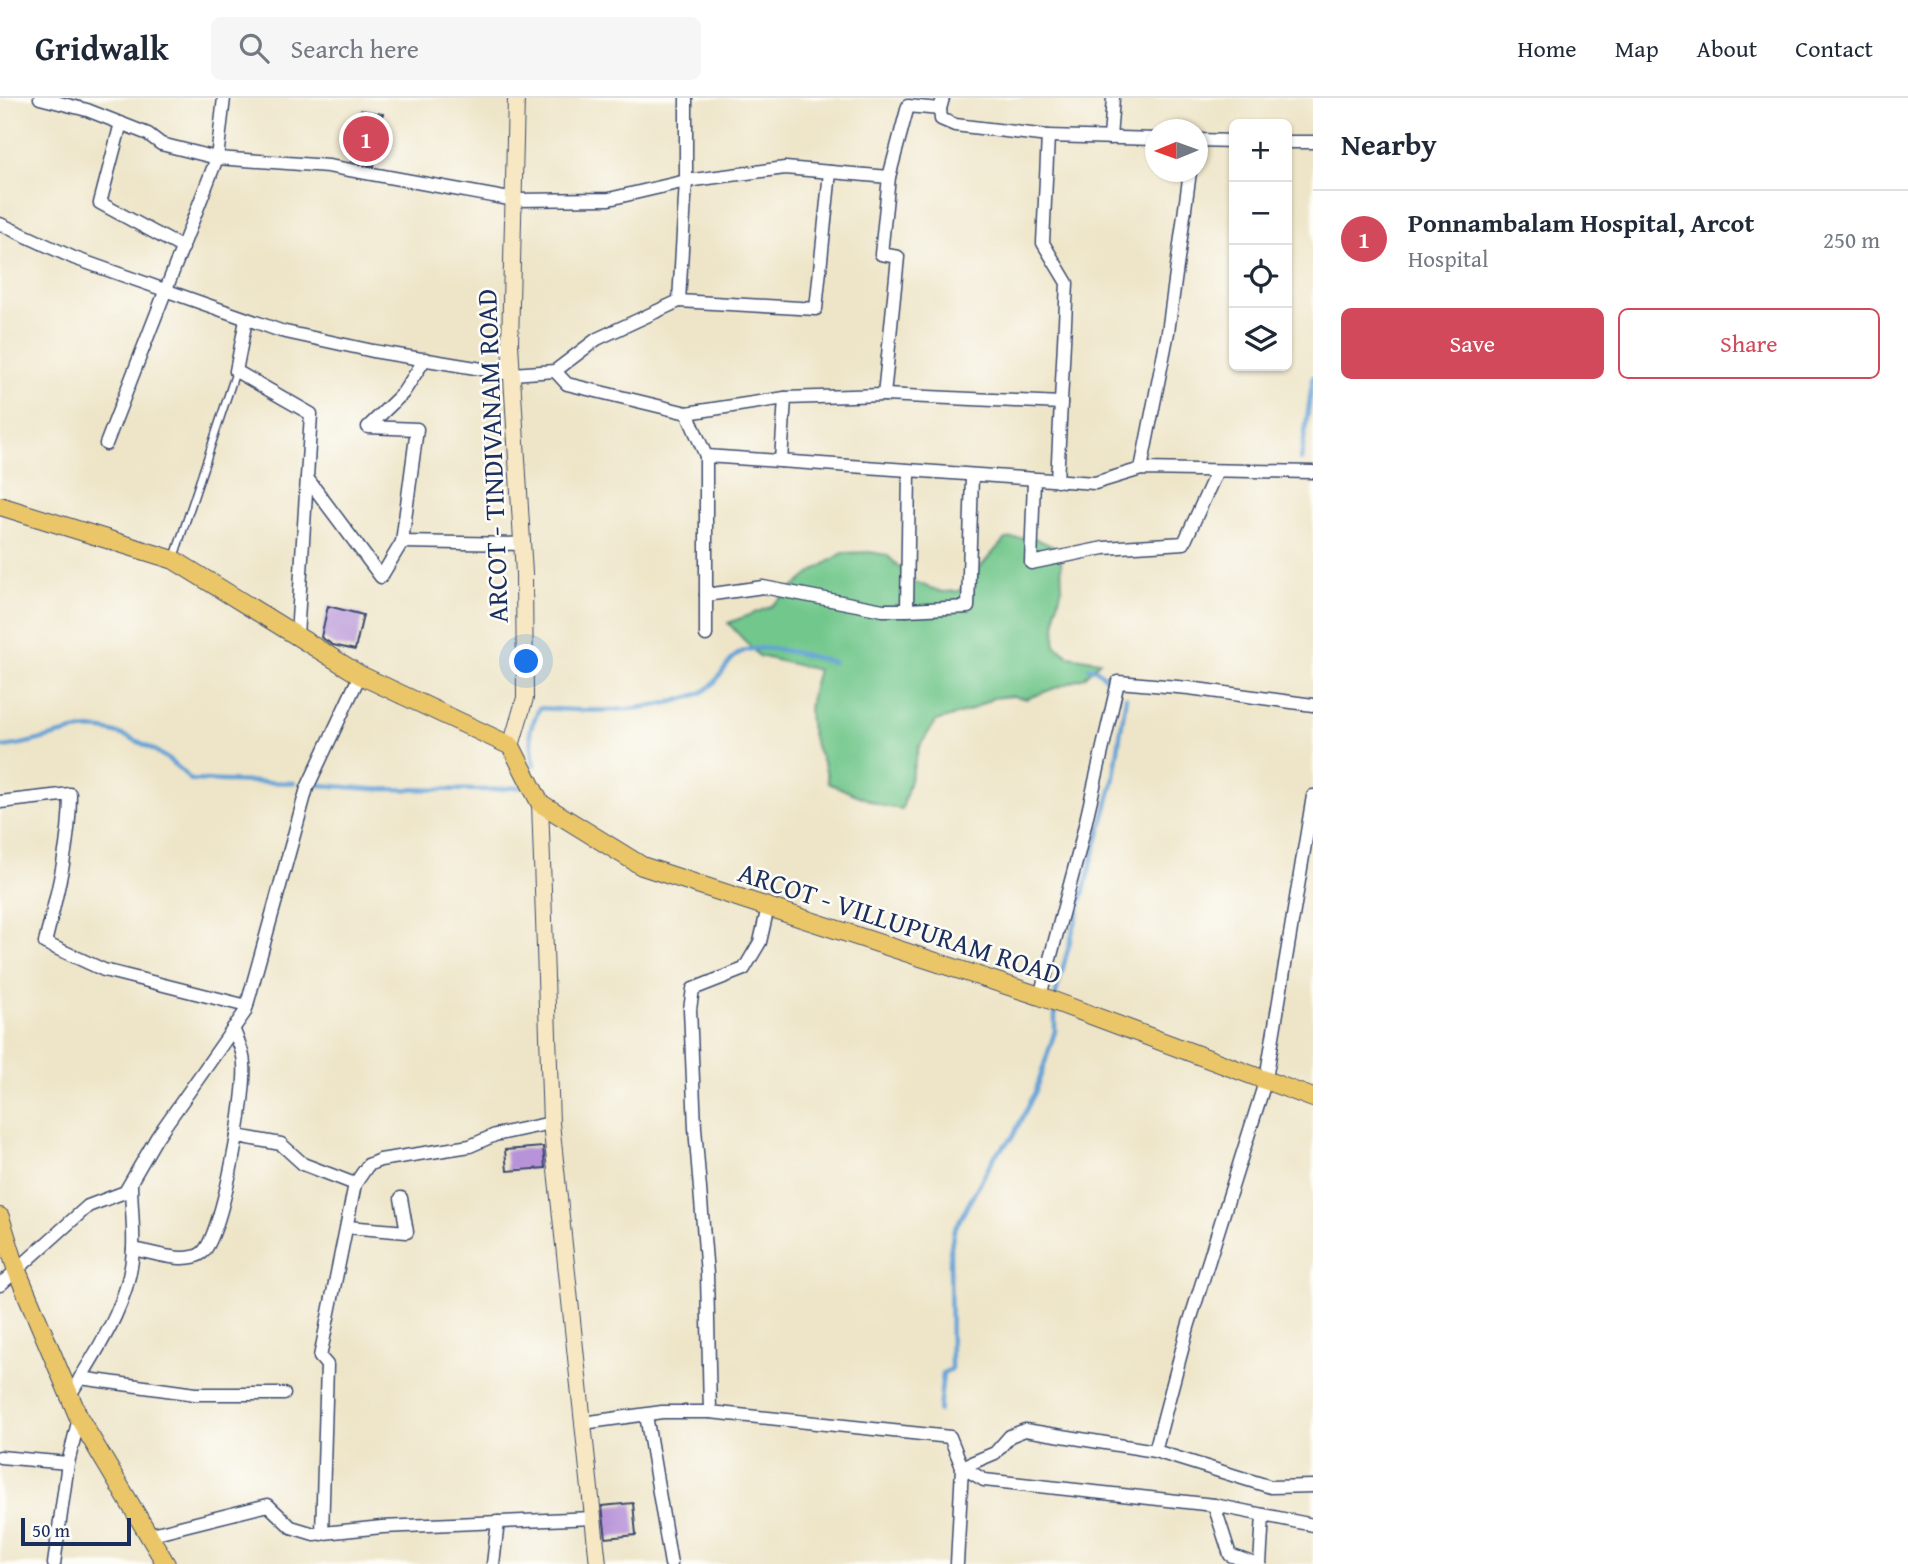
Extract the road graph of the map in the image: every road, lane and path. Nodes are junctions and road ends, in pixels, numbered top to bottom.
1 (40, 98) edge
2 (224, 98) edge
3 (516, 98) edge
4 (687, 98) edge
5 (1113, 98) edge
6 (941, 104) edge
7 (121, 123) junction
8 (1048, 136) junction
9 (1110, 138) junction
10 (1145, 139) edge
11 (1208, 140) edge
12 (1229, 141) edge
13 (1292, 142) edge
14 (1313, 142) edge
15 (217, 158) junction
16 (830, 172) junction
17 (889, 177) junction
18 (686, 181) junction
19 (1189, 182) edge
20 (515, 200) junction
21 (0, 224) edge
22 (183, 248) junction
23 (167, 290) junction
24 (679, 301) junction
25 (246, 320) junction
26 (425, 359) junction
27 (236, 370) junction
28 (555, 371) junction
29 (512, 374) junction
30 (884, 395) junction
31 (785, 398) junction
32 (1061, 403) junction
33 (687, 413) junction
34 (106, 444) dead end
35 (706, 456) junction
36 (781, 461) junction
37 (1141, 469) junction
38 (1217, 471) junction
39 (909, 472) junction
40 (1313, 472) edge
41 (972, 476) junction
42 (307, 478) junction
43 (1034, 480) junction
44 (1057, 481) junction
45 (0, 506) edge
46 (402, 542) junction
47 (523, 544) junction
48 (174, 560) junction
49 (706, 595) junction
50 (907, 610) junction
51 (706, 635) dead end
52 (297, 636) junction
53 (360, 675) junction
54 (1313, 705) edge
55 (511, 746) junction
56 (1313, 796) edge
57 (0, 802) edge
58 (540, 803) junction
59 (768, 907) junction
60 (1040, 996) junction
61 (247, 1006) junction
62 (233, 1028) junction
63 (1266, 1079) junction
64 (1313, 1098) edge
65 (551, 1123) junction
66 (237, 1136) junction
67 (131, 1182) junction
68 (355, 1184) junction
69 (401, 1198) dead end
70 (0, 1217) edge
71 (347, 1227) junction
72 (133, 1249) junction
73 (17, 1271) junction
74 (0, 1286) edge
75 (80, 1378) junction
76 (284, 1394) dead end
77 (69, 1395) junction
78 (710, 1412) junction
79 (646, 1415) junction
80 (79, 1418) junction
81 (583, 1423) junction
82 (1155, 1451) junction
83 (0, 1457) edge
84 (68, 1463) junction
85 (962, 1467) junction
86 (1313, 1486) edge
87 (1214, 1506) junction
88 (1263, 1515) junction
89 (593, 1518) junction
90 (498, 1522) junction
91 (1313, 1525) edge
92 (322, 1534) junction
93 (148, 1535) junction
94 (54, 1564) edge
95 (166, 1564) edge
96 (493, 1564) edge
97 (598, 1564) edge
98 (671, 1564) edge
99 (957, 1564) edge
100 (1258, 1564) edge

1 - 7 street
2 - 15 street
3 - 20 main road, ARCOT - TINDIVANAM ROAD
4 - 18 street
5 - 9 street
6 - 8 street
6 - 17 street
7 - 15 street
7 - 22 street
8 - 9 street
8 - 32 street
9 - 10 street
11 - 12 street
13 - 14 street
15 - 20 street
15 - 22 street
16 - 17 street
16 - 18 street
16 - 24 street
17 - 30 street
18 - 20 street
18 - 24 street
19 - 37 street
20 - 29 main road, ARCOT - TINDIVANAM ROAD
21 - 23 street
22 - 23 street
23 - 25 street
23 - 34 street
24 - 28 street
25 - 26 street
25 - 27 street
26 - 29 street
26 - 46 street
27 - 42 street
27 - 48 lane
28 - 29 street
28 - 33 street
29 - 47 main road, ARCOT - TINDIVANAM ROAD
30 - 31 street
30 - 32 street
31 - 33 street
31 - 36 street
32 - 44 street
33 - 35 street
35 - 36 street
35 - 49 street
36 - 39 street
37 - 38 street
37 - 44 street
38 - 40 street
38 - 43 street
39 - 41 street
39 - 50 street
41 - 43 street
41 - 50 street
42 - 46 street
42 - 52 street
43 - 44 street
45 - 48 main road
46 - 47 street
47 - 55 main road, ARCOT - TINDIVANAM ROAD
48 - 52 main road
49 - 50 street
49 - 51 street
52 - 53 main road
53 - 55 main road
53 - 61 street
54 - 60 street
55 - 58 main road
56 - 63 street
57 - 61 street
58 - 59 main road, ARCOT - VILLUPURAM ROAD
58 - 65 main road
59 - 60 main road, ARCOT - VILLUPURAM ROAD
59 - 78 street
60 - 63 main road, ARCOT - VILLUPURAM ROAD
61 - 62 street
62 - 66 street
62 - 67 street
63 - 64 main road, ARCOT - VILLUPURAM ROAD
63 - 82 street
65 - 68 street
65 - 81 main road
66 - 68 street
66 - 72 street
67 - 72 street
67 - 73 street
68 - 71 street
69 - 71 street
70 - 73 main road
71 - 92 street
72 - 75 street
73 - 74 street
73 - 77 main road
75 - 76 street
75 - 77 street
77 - 80 main road
78 - 79 street
78 - 85 street
79 - 81 street
79 - 98 street
80 - 84 street
80 - 93 main road
81 - 89 main road
82 - 85 street
82 - 86 street
83 - 84 street
84 - 94 street
85 - 87 street
85 - 99 street
87 - 88 street
87 - 100 street
88 - 91 street
88 - 100 street
89 - 90 street
89 - 97 main road
90 - 92 street
90 - 96 street
92 - 93 street
93 - 95 main road

